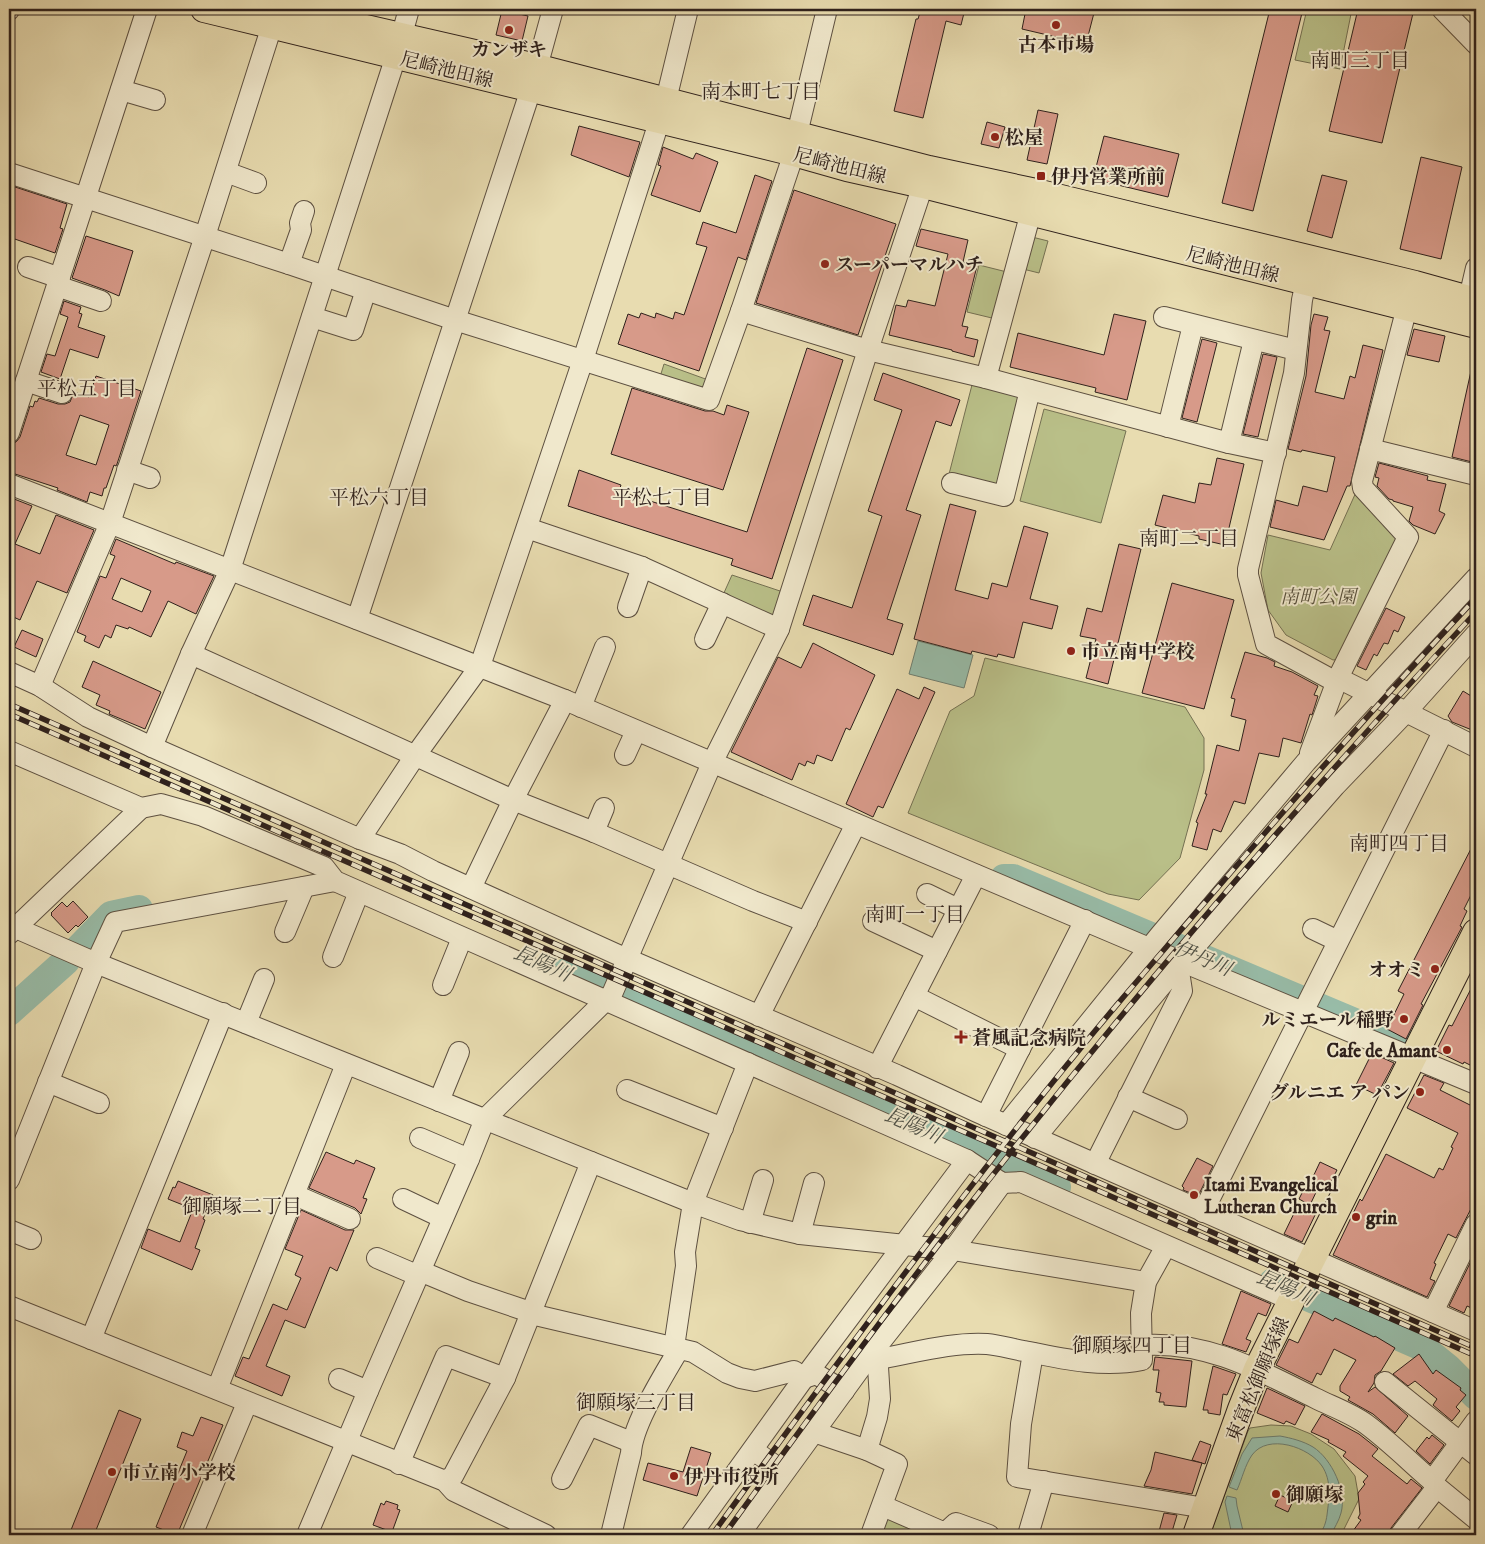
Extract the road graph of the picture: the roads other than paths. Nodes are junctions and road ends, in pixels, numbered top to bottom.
1 (147, 9) edge
2 (204, 9) edge
3 (409, 9) edge
4 (552, 9) edge
5 (688, 9) edge
6 (827, 9) edge
7 (1442, 9) edge
8 (277, 14) edge
9 (1476, 44) edge
10 (399, 46) junction
11 (533, 78) junction
12 (121, 90) junction
13 (155, 100) dead end
14 (663, 110) junction
15 (795, 143) junction
16 (226, 172) junction
17 (9, 173) edge
18 (926, 177) junction
19 (256, 184) dead end
20 (86, 198) junction
21 (304, 211) dead end
22 (1031, 212) junction
23 (205, 236) junction
24 (289, 264) junction
25 (28, 267) dead end
26 (1476, 268) edge
27 (1308, 271) junction
28 (326, 276) junction
29 (59, 282) junction
30 (366, 290) junction
31 (1472, 300) edge
32 (101, 301) dead end
33 (1407, 307) junction
34 (741, 311) junction
35 (312, 317) junction
36 (1164, 317) dead end
37 (455, 320) junction
38 (1193, 325) junction
39 (1476, 325) edge
40 (1254, 340) junction
41 (868, 350) junction
42 (1296, 350) junction
43 (583, 360) junction
44 (986, 378) junction
45 (26, 381) junction
46 (1030, 390) junction
47 (62, 393) dead end
48 (12, 412) edge
49 (1168, 427) junction
50 (9, 433) edge
51 (1228, 443) junction
52 (1370, 449) junction
53 (1276, 453) junction
54 (127, 470) junction
55 (1476, 475) edge
56 (150, 478) dead end
57 (952, 483) dead end
58 (9, 484) edge
59 (110, 523) junction
60 (527, 528) junction
61 (642, 567) junction
62 (230, 570) junction
63 (1476, 578) edge
64 (722, 603) junction
65 (628, 607) dead end
66 (357, 619) junction
67 (779, 630) junction
68 (1476, 634) edge
69 (705, 639) dead end
70 (605, 648) dead end
71 (191, 654) junction
72 (480, 666) junction
73 (9, 672) edge
74 (1337, 680) junction
75 (40, 686) junction
76 (1369, 694) junction
77 (573, 704) junction
78 (1406, 712) junction
79 (1444, 730) junction
80 (636, 731) junction
81 (1476, 746) edge
82 (152, 747) junction
83 (9, 751) edge
84 (625, 755) dead end
85 (415, 756) junction
86 (1306, 762) junction
87 (712, 763) junction
88 (513, 800) junction
89 (141, 808) junction
90 (604, 808) dead end
91 (856, 824) junction
92 (594, 832) junction
93 (360, 839) junction
94 (668, 864) junction
95 (976, 875) junction
96 (335, 882) junction
97 (304, 887) junction
98 (471, 888) junction
99 (359, 892) junction
100 (927, 894) dead end
101 (958, 908) junction
102 (1086, 920) junction
103 (873, 921) dead end
104 (807, 922) junction
105 (11, 929) edge
106 (1313, 929) dead end
107 (285, 932) dead end
108 (1476, 932) edge
109 (462, 938) junction
110 (1338, 941) junction
111 (1154, 942) junction
112 (937, 951) junction
113 (333, 957) dead end
114 (1185, 958) junction
115 (627, 959) junction
116 (96, 963) junction
117 (264, 979) dead end
118 (443, 985) dead end
119 (914, 996) junction
120 (607, 1001) junction
121 (1307, 1006) junction
122 (223, 1013) junction
123 (759, 1016) junction
124 (246, 1023) junction
125 (1020, 1049) junction
126 (459, 1052) dead end
127 (1413, 1058) junction
128 (748, 1063) junction
129 (346, 1064) junction
130 (877, 1068) junction
131 (48, 1082) junction
132 (1476, 1084) edge
133 (627, 1090) dead end
134 (1128, 1097) junction
135 (439, 1101) junction
136 (99, 1103) dead end
137 (986, 1116) junction
138 (485, 1119) junction
139 (1177, 1119) dead end
140 (1006, 1125) junction
141 (723, 1128) junction
142 (420, 1138) dead end
143 (1035, 1138) junction
144 (470, 1159) junction
145 (967, 1160) junction
146 (591, 1162) junction
147 (1095, 1164) junction
148 (9, 1180) edge
149 (763, 1180) dead end
150 (814, 1183) dead end
151 (1002, 1183) junction
152 (294, 1194) junction
153 (403, 1199) dead end
154 (692, 1203) junction
155 (1203, 1212) junction
156 (443, 1218) junction
157 (350, 1220) dead end
158 (750, 1223) junction
159 (1476, 1224) edge
160 (9, 1230) edge
161 (800, 1234) junction
162 (31, 1239) dead end
163 (903, 1245) junction
164 (1166, 1246) junction
165 (953, 1250) junction
166 (377, 1258) dead end
167 (1311, 1260) junction
168 (420, 1273) junction
169 (1146, 1282) junction
170 (1293, 1295) junction
171 (9, 1306) edge
172 (1433, 1312) junction
173 (531, 1314) junction
174 (1476, 1331) edge
175 (91, 1339) junction
176 (1143, 1345) junction
177 (676, 1348) junction
178 (1033, 1353) junction
179 (870, 1355) junction
180 (1257, 1369) junction
181 (505, 1378) junction
182 (804, 1378) junction
183 (339, 1379) dead end
184 (1385, 1382) dead end
185 (217, 1389) junction
186 (368, 1391) junction
187 (844, 1391) junction
188 (247, 1403) junction
189 (1476, 1421) edge
190 (814, 1432) junction
191 (345, 1442) junction
192 (631, 1442) junction
193 (1460, 1442) junction
194 (752, 1450) junction
195 (867, 1450) junction
196 (1476, 1455) edge
197 (399, 1464) junction
198 (784, 1472) junction
199 (562, 1480) dead end
200 (445, 1481) junction
201 (1044, 1481) junction
202 (1434, 1484) junction
203 (883, 1506) junction
204 (1206, 1508) junction
205 (1476, 1519) edge
206 (192, 1535) edge
207 (307, 1535) edge
208 (546, 1535) edge
209 (611, 1535) edge
210 (690, 1535) edge
211 (739, 1535) edge
212 (871, 1535) edge
213 (989, 1535) edge
214 (1028, 1535) edge
215 (1196, 1535) edge
216 (1400, 1535) edge

1 - 12 street
2 - 8 main road, 尼崎池田線
3 - 10 street
4 - 11 street
5 - 14 street
6 - 15 street
7 - 9 street
8 - 10 main road, 尼崎池田線
8 - 16 street
10 - 11 main road, 尼崎池田線
10 - 28 street
11 - 14 main road, 尼崎池田線
11 - 37 street
12 - 13 street
12 - 20 street
14 - 15 main road, 尼崎池田線
14 - 43 street
15 - 18 main road, 尼崎池田線
15 - 34 street
16 - 19 street
16 - 23 street
17 - 20 street
18 - 22 main road, 尼崎池田線
18 - 27 main road, 尼崎池田線
18 - 41 street
20 - 23 street
20 - 29 street
21 - 24 street
22 - 27 main road, 尼崎池田線
22 - 44 street
23 - 24 street
23 - 54 street
24 - 28 street
25 - 29 street
26 - 31 street
27 - 31 main road, 尼崎池田線
27 - 33 main road, 尼崎池田線
27 - 42 street
28 - 30 street
28 - 35 street
29 - 32 street
29 - 45 street
30 - 35 street
30 - 37 street
33 - 39 main road, 尼崎池田線
33 - 52 street
34 - 41 street
34 - 43 street
35 - 62 street
36 - 38 street
37 - 43 street
37 - 66 street
38 - 40 street
38 - 49 street
40 - 42 street
40 - 51 street
41 - 44 street
41 - 67 street
42 - 53 street
43 - 60 street
44 - 46 street
45 - 47 street
45 - 48 street
46 - 49 street
46 - 57 street
48 - 50 street
49 - 51 street
51 - 53 street
52 - 55 street
52 - 74 street
53 - 74 street
54 - 56 street
54 - 59 street
58 - 59 street
59 - 62 street
59 - 75 street
60 - 61 street
60 - 72 street
61 - 64 street
61 - 65 street
62 - 66 street
62 - 71 street
63 - 76 street
64 - 67 street
64 - 69 street
66 - 72 street
67 - 87 street
68 - 78 street
70 - 77 street
71 - 82 street
71 - 85 street
72 - 77 street
72 - 85 street
73 - 75 street
74 - 76 street
74 - 86 street
75 - 82 street
76 - 78 street
76 - 86 street
77 - 80 street
77 - 88 street
78 - 79 street
78 - 114 street
79 - 81 street
79 - 110 street
80 - 84 street
80 - 87 street
82 - 93 street
83 - 89 street
85 - 88 street
85 - 93 street
86 - 111 street
87 - 91 street
87 - 94 street
88 - 92 street
88 - 98 street
89 - 96 street
89 - 105 street
90 - 92 street
91 - 95 street
91 - 104 street
92 - 94 street
93 - 98 street
94 - 104 street
94 - 115 street
95 - 101 street
95 - 102 street
96 - 97 street
96 - 99 street
97 - 107 street
97 - 116 street
98 - 115 street
99 - 109 street
99 - 113 street
100 - 101 street
101 - 112 street
102 - 111 street
102 - 125 street
103 - 112 street
104 - 123 street
105 - 116 street
106 - 110 street
108 - 127 main road, 東富松御願塚線
109 - 118 street
109 - 120 street
110 - 121 street
111 - 114 street
111 - 140 street
112 - 119 street
114 - 121 street
114 - 134 street
114 - 143 street
115 - 120 street
115 - 123 street
116 - 122 street
116 - 131 street
117 - 124 street
119 - 125 street
119 - 130 street
120 - 128 street
120 - 138 street
121 - 127 street
121 - 155 street
122 - 124 street
122 - 175 street
123 - 130 street
124 - 129 street
125 - 137 street
126 - 135 street
127 - 132 street
127 - 167 main road, 東富松御願塚線
128 - 141 street
128 - 145 street
129 - 135 street
129 - 152 street
130 - 137 street
131 - 136 street
131 - 148 street
133 - 141 street
134 - 139 street
134 - 147 street
135 - 138 street
137 - 140 street
138 - 144 street
138 - 146 street
140 - 143 street
141 - 154 street
142 - 144 street
143 - 147 street
144 - 156 street
145 - 151 street
145 - 163 street
146 - 154 street
146 - 173 street
147 - 155 street
149 - 158 street
150 - 161 street
151 - 164 street
151 - 165 street
152 - 157 street
152 - 185 street
153 - 156 street
154 - 158 street
154 - 177 street
155 - 167 street
156 - 168 street
158 - 161 street
159 - 172 street
160 - 162 street
161 - 163 street
163 - 165 street
163 - 182 street
164 - 169 street
164 - 170 street
165 - 169 street
165 - 179 street
166 - 168 street
167 - 170 main road, 東富松御願塚線
167 - 172 street
168 - 173 street
168 - 186 street
169 - 176 street
170 - 180 main road, 東富松御願塚線
171 - 175 street
172 - 174 street
173 - 177 street
173 - 181 street
175 - 185 street
176 - 178 street
176 - 180 street
177 - 182 street
177 - 192 street
178 - 179 street
178 - 201 street
179 - 187 street
179 - 195 street
180 - 202 street
180 - 204 main road, 東富松御願塚線
181 - 197 street
181 - 200 street
182 - 187 street
182 - 194 street
183 - 186 street
184 - 193 street
185 - 188 street
186 - 191 street
187 - 190 street
188 - 191 street
188 - 206 street
189 - 193 street
190 - 195 street
190 - 198 street
191 - 197 street
191 - 207 street
192 - 199 street
192 - 209 street
193 - 196 street
193 - 202 street
194 - 198 street
194 - 210 street
195 - 203 street
197 - 200 street
198 - 211 street
200 - 208 street
201 - 204 street
201 - 214 street
202 - 205 street
202 - 216 street
203 - 212 street
203 - 213 street
204 - 215 main road, 東富松御願塚線

